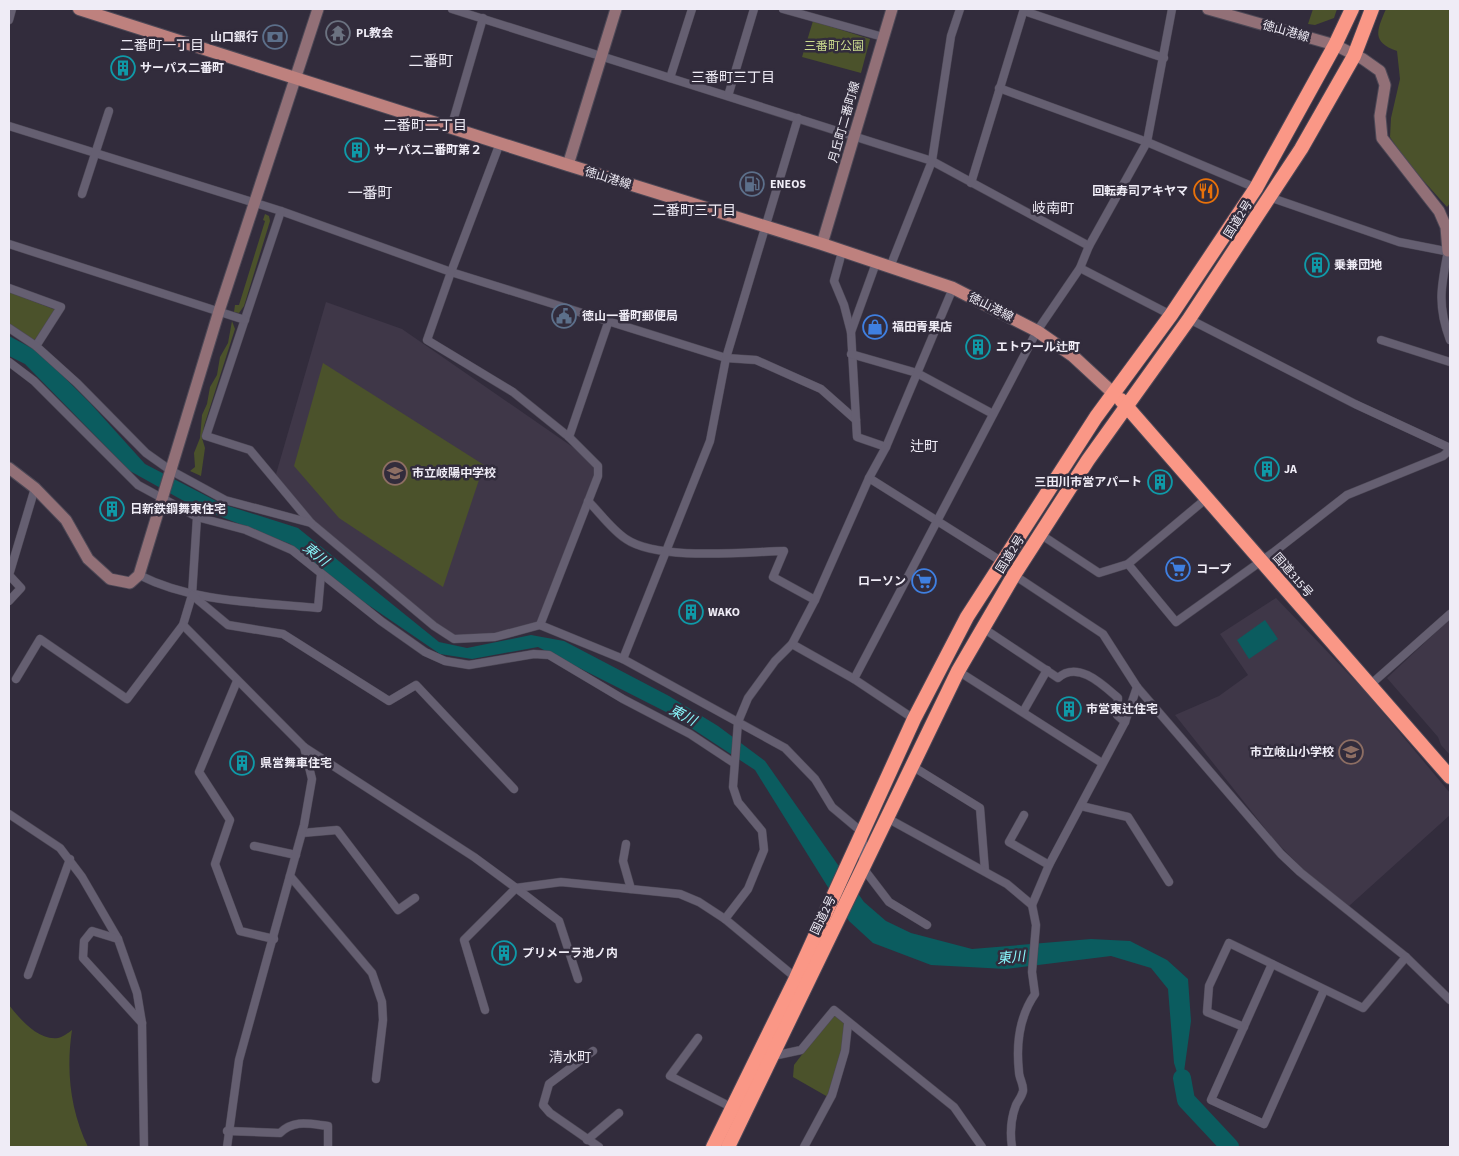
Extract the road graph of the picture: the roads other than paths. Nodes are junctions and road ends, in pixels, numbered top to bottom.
1 (12, 9) edge
2 (79, 9) edge
3 (318, 9) edge
4 (452, 9) edge
5 (616, 9) edge
6 (692, 9) edge
7 (754, 9) edge
8 (783, 9) edge
9 (892, 9) edge
10 (960, 9) edge
11 (1172, 9) edge
12 (1208, 9) edge
13 (1352, 9) edge
14 (1372, 9) edge
15 (1024, 10) edge
16 (483, 18) junction
17 (9, 20) edge
18 (883, 37) junction
19 (1335, 46) junction
20 (1354, 56) junction
21 (601, 57) junction
22 (1164, 58) junction
23 (670, 78) junction
24 (297, 79) junction
25 (999, 88) junction
26 (728, 96) junction
27 (109, 111) dead end
28 (798, 118) junction
29 (9, 126) edge
30 (451, 128) junction
31 (854, 136) junction
32 (1147, 142) junction
33 (500, 143) junction
34 (95, 153) junction
35 (932, 161) junction
36 (568, 166) junction
37 (971, 182) junction
38 (1256, 188) junction
39 (82, 194) dead end
40 (1269, 197) junction
41 (255, 203) junction
42 (281, 211) junction
43 (765, 227) junction
44 (9, 244) edge
45 (822, 244) junction
46 (1089, 246) junction
47 (1449, 251) edge
48 (842, 252) junction
49 (876, 263) junction
50 (890, 267) junction
51 (1080, 268) junction
52 (451, 272) junction
53 (9, 288) edge
54 (953, 288) junction
55 (219, 311) junction
56 (1171, 315) junction
57 (1188, 319) junction
58 (245, 320) junction
59 (609, 320) junction
60 (9, 328) edge
61 (1037, 331) junction
62 (851, 332) junction
63 (1381, 340) dead end
64 (1450, 340) edge
65 (36, 346) junction
66 (851, 354) junction
67 (726, 358) junction
68 (9, 362) edge
69 (1450, 362) edge
70 (917, 374) junction
71 (1114, 393) junction
72 (1127, 405) junction
73 (993, 414) junction
74 (856, 420) junction
75 (569, 437) junction
76 (886, 447) junction
77 (1450, 449) edge
78 (9, 468) edge
79 (170, 470) junction
80 (869, 478) junction
81 (35, 488) junction
82 (162, 498) junction
83 (1207, 498) junction
84 (588, 501) junction
85 (197, 517) junction
86 (936, 520) junction
87 (311, 523) junction
88 (1040, 534) junction
89 (665, 553) junction
90 (1260, 560) junction
91 (1004, 563) junction
92 (1128, 564) junction
93 (321, 574) junction
94 (139, 575) junction
95 (1014, 575) junction
96 (192, 595) junction
97 (815, 600) junction
98 (9, 601) edge
99 (1450, 614) edge
100 (183, 625) junction
101 (540, 625) junction
102 (984, 628) junction
103 (792, 644) junction
104 (623, 659) junction
105 (1047, 670) junction
106 (958, 671) junction
107 (16, 678) dead end
108 (854, 679) junction
109 (238, 681) junction
110 (1370, 685) junction
111 (1138, 686) junction
112 (1024, 712) junction
113 (914, 719) junction
114 (738, 722) junction
115 (1125, 722) junction
116 (304, 748) junction
117 (734, 763) junction
118 (1102, 763) junction
119 (912, 766) junction
120 (1450, 777) edge
121 (514, 789) dead end
122 (1081, 806) junction
123 (9, 814) edge
124 (1024, 815) dead end
125 (887, 818) junction
126 (302, 833) junction
127 (863, 833) junction
128 (626, 844) dead end
129 (254, 846) dead end
130 (296, 854) junction
131 (70, 860) junction
132 (1049, 865) junction
133 (863, 868) junction
134 (985, 871) junction
135 (290, 876) junction
136 (1169, 882) dead end
137 (516, 888) junction
138 (631, 889) junction
139 (414, 898) dead end
140 (1032, 905) junction
141 (725, 919) junction
142 (927, 924) dead end
143 (825, 930) junction
144 (118, 939) junction
145 (274, 939) junction
146 (1406, 956) junction
147 (1272, 964) junction
148 (28, 975) dead end
149 (796, 978) junction
150 (578, 979) dead end
151 (1324, 990) junction
152 (1450, 1000) edge
153 (485, 1010) dead end
154 (142, 1023) junction
155 (848, 1024) junction
156 (1244, 1026) junction
157 (698, 1038) dead end
158 (593, 1051) dead end
159 (773, 1056) junction
160 (376, 1079) dead end
161 (732, 1108) junction
162 (619, 1113) dead end
163 (227, 1131) junction
164 (587, 1140) junction
165 (144, 1147) edge
166 (227, 1147) edge
167 (328, 1147) edge
168 (599, 1147) edge
169 (713, 1147) edge
170 (728, 1147) edge
171 (804, 1147) edge
172 (982, 1147) edge
173 (1012, 1147) edge

1 - 17 street
2 - 24 main road, 徳山港線
3 - 24 street
4 - 16 street
5 - 21 street
6 - 23 street
7 - 26 street
8 - 18 street
9 - 18 street, 月丘町二番町線
10 - 35 street
11 - 22 street
12 - 19 street, 徳山港線
13 - 19 highway, 国道2号
14 - 20 highway, 国道2号
15 - 22 street
15 - 25 street
16 - 21 street
16 - 30 street
18 - 31 street, 月丘町二番町線
19 - 20 street, 徳山港線
19 - 38 highway, 国道2号
20 - 40 highway, 国道2号
20 - 47 street, 徳山港線
21 - 23 street
21 - 36 street
22 - 32 street
23 - 26 street
24 - 30 main road, 徳山港線
24 - 41 street
25 - 32 street
25 - 37 street
26 - 28 street
27 - 34 street
28 - 31 street
28 - 43 street
29 - 34 street
30 - 33 main road, 徳山港線
31 - 35 street
31 - 45 street, 月丘町二番町線
32 - 38 street
32 - 46 street
33 - 36 main road, 徳山港線
33 - 52 street
34 - 39 street
34 - 41 street
35 - 37 street
35 - 50 street
36 - 43 main road, 徳山港線
37 - 46 street
38 - 56 highway, 国道2号
40 - 47 street
40 - 57 highway, 国道2号
41 - 42 street
41 - 55 street
42 - 52 street
42 - 58 street
43 - 45 main road, 徳山港線
43 - 67 street
44 - 55 street
45 - 48 main road, 徳山港線
46 - 51 street
47 - 64 street
48 - 49 main road, 徳山港線
48 - 62 street
49 - 50 main road, 徳山港線
49 - 62 street
50 - 54 main road, 徳山港線
51 - 56 street
51 - 61 street
52 - 59 street
52 - 75 street
53 - 65 street
54 - 61 main road, 徳山港線
54 - 70 street
55 - 58 street
55 - 79 street
56 - 71 highway, 国道2号
57 - 72 highway, 国道2号
57 - 77 street
58 - 87 street
59 - 67 street
59 - 75 street
60 - 65 street
61 - 71 main road, 徳山港線
61 - 73 street
62 - 66 street
63 - 69 street
65 - 79 street
66 - 70 street
66 - 74 street
67 - 74 street
67 - 89 street
68 - 82 street
70 - 73 street
70 - 76 street
71 - 72 highway, 国道315号
71 - 91 highway, 国道2号
72 - 83 highway, 国道315号
72 - 88 highway, 国道2号
73 - 86 street
74 - 76 street
75 - 84 street
76 - 80 street
77 - 90 street
78 - 81 street
79 - 82 street
79 - 87 street
80 - 86 street
80 - 97 street
81 - 94 street
81 - 98 street
82 - 85 street
82 - 94 street
83 - 90 highway, 国道315号
83 - 92 street
84 - 89 street
84 - 101 street
85 - 93 street
85 - 96 street
86 - 91 street
86 - 108 street
87 - 101 street
88 - 92 street
88 - 95 highway, 国道2号
89 - 97 street
89 - 104 street
90 - 92 street
90 - 110 highway, 国道315号
91 - 95 street
91 - 113 highway, 国道2号
93 - 96 street
93 - 117 street
94 - 96 street
95 - 102 highway, 国道2号
95 - 111 street
96 - 100 street
96 - 121 street
97 - 103 street
99 - 110 street
100 - 107 street
100 - 109 street
101 - 104 street
102 - 105 street
102 - 106 highway, 国道2号
103 - 108 street
103 - 114 street
104 - 114 street
105 - 112 street
105 - 115 street
106 - 112 street
106 - 119 highway, 国道2号
108 - 113 street
109 - 116 street
109 - 145 street
110 - 120 highway, 国道315号
111 - 115 street
111 - 146 street
112 - 118 street
113 - 127 highway, 国道2号
114 - 117 street
114 - 127 street
115 - 118 street
116 - 126 street
116 - 137 street
117 - 141 street
118 - 122 street
119 - 125 highway, 国道2号
119 - 134 street
122 - 132 street
122 - 136 street
123 - 131 street
124 - 132 street
125 - 133 highway, 国道2号
125 - 134 street
126 - 130 street
126 - 139 street
127 - 133 street
127 - 143 highway, 国道2号
128 - 138 street
129 - 130 street
130 - 135 street
131 - 144 street
131 - 148 street
132 - 140 street
133 - 142 street
133 - 143 highway, 国道2号
134 - 140 street
135 - 145 street
135 - 160 street
137 - 138 street
137 - 150 street
137 - 153 street
138 - 141 street
140 - 173 street
141 - 149 street
143 - 149 highway, 国道2号
143 - 159 highway, 国道2号
144 - 154 street
144 - 154 street
145 - 163 street
146 - 151 street
146 - 152 street
147 - 151 street
147 - 156 street
147 - 156 street
149 - 161 highway, 国道2号
151 - 156 street
154 - 165 street
155 - 159 street
155 - 171 street
155 - 172 street
157 - 161 street
158 - 164 street
159 - 170 highway, 国道2号
161 - 169 highway, 国道2号
162 - 164 street
163 - 166 street
163 - 167 street
164 - 168 street

